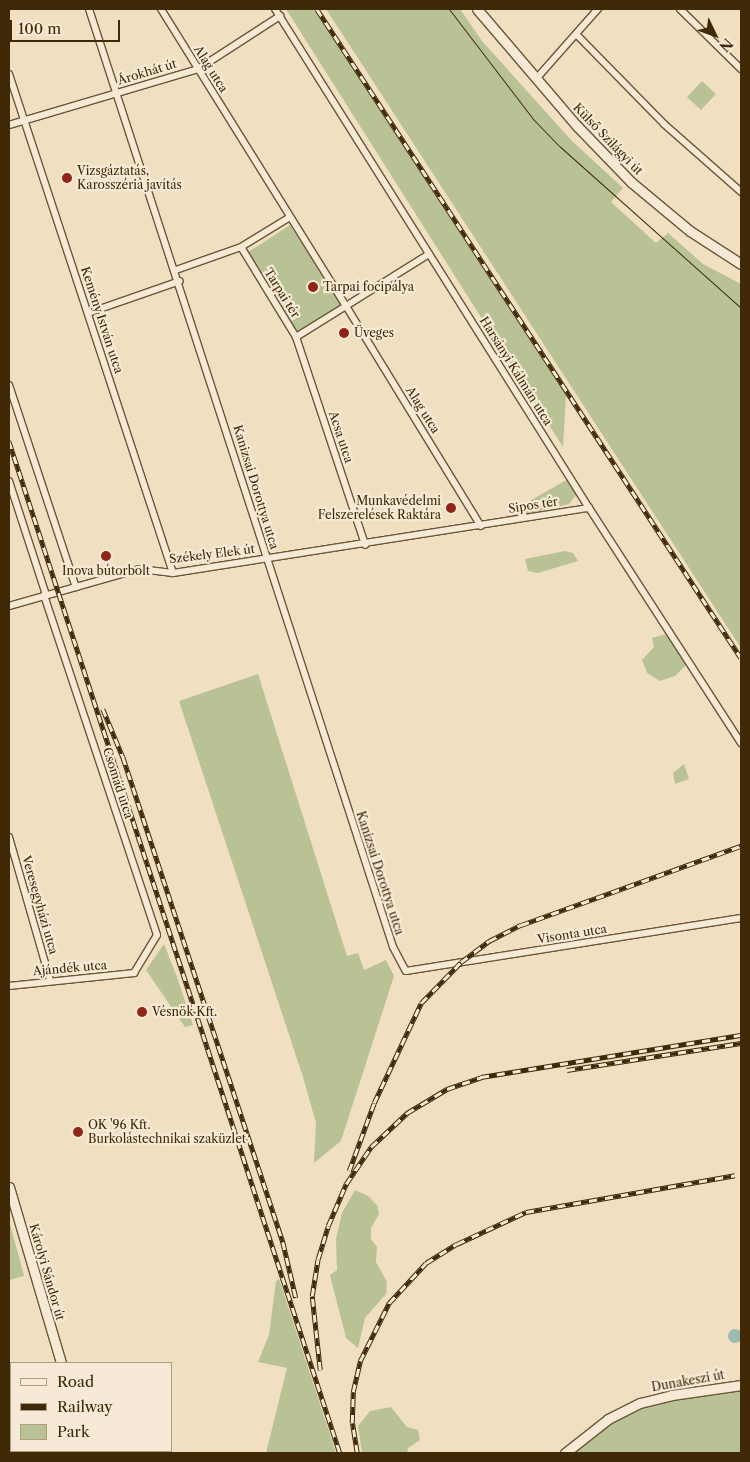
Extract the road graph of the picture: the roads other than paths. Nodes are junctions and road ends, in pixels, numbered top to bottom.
1 (89, 9) edge
2 (161, 9) edge
3 (275, 9) edge
4 (477, 9) edge
5 (598, 9) edge
6 (680, 9) edge
7 (280, 16) junction
8 (576, 34) junction
9 (198, 69) junction
10 (741, 69) edge
11 (9, 74) edge
12 (536, 79) junction
13 (117, 93) junction
14 (24, 121) junction
15 (9, 125) edge
16 (741, 192) edge
17 (290, 217) junction
18 (241, 247) junction
19 (429, 254) junction
20 (741, 264) edge
21 (176, 270) junction
22 (180, 281) junction
23 (346, 306) junction
24 (88, 313) junction
25 (296, 337) junction
26 (9, 384) edge
27 (9, 481) edge
28 (589, 508) junction
29 (481, 526) junction
30 (365, 545) junction
31 (267, 558) junction
32 (173, 573) junction
33 (76, 586) junction
34 (45, 595) junction
35 (9, 606) edge
36 (741, 743) edge
37 (9, 837) edge
38 (741, 918) edge
39 (406, 971) joint
40 (134, 973) joint
41 (50, 980) junction
42 (9, 986) edge
43 (9, 1187) edge
44 (61, 1362) edge
45 (741, 1385) edge
46 (565, 1453) edge

1 - 13 street, Kanizsai Dorottya utca
2 - 9 street, Alag utca
3 - 7 street, Harsányi Kálmán utca
4 - 12 street, Külső Szilágyi út
5 - 8 street
6 - 10 street
7 - 9 street, Árokhát út
7 - 19 street, Harsányi Kálmán utca
8 - 12 street
8 - 16 street
9 - 13 street, Árokhát út
9 - 17 street, Alag utca
11 - 14 street, Kemény István utca
12 - 20 street, Külső Szilágyi út
13 - 14 street, Árokhát út
13 - 21 street, Kanizsai Dorottya utca
14 - 15 street, Árokhát út
14 - 24 street, Kemény István utca
17 - 18 street
17 - 23 street
18 - 21 street
18 - 25 street, Tarpai tér
19 - 23 street, Tarpai tér
19 - 28 street, Harsányi Kálmán utca
21 - 22 street, Kanizsai Dorottya utca
22 - 24 street
22 - 31 street, Kanizsai Dorottya utca
23 - 25 street, Tarpai tér
23 - 29 street, Alag utca
24 - 32 street, Kemény István utca
25 - 30 street, Acsa utca
26 - 33 street
27 - 34 street, Csomád utca
28 - 29 street, Sipos tér
28 - 36 street, Harsányi Kálmán utca
29 - 30 street, Székely Elek út
30 - 31 street, Székely Elek út
31 - 32 street, Székely Elek út
31 - 39 street, Kanizsai Dorottya utca
32 - 33 street, Székely Elek út
33 - 34 street, Székely Elek út
34 - 35 street, Székely Elek út
34 - 40 street, Csomád utca
37 - 41 street, Veresegyházi utca
38 - 39 street, Visonta utca
40 - 41 street, Ajándék utca
41 - 42 street, Ajándék utca
43 - 44 street, Károlyi Sándor út
45 - 46 street, Dunakeszi út

